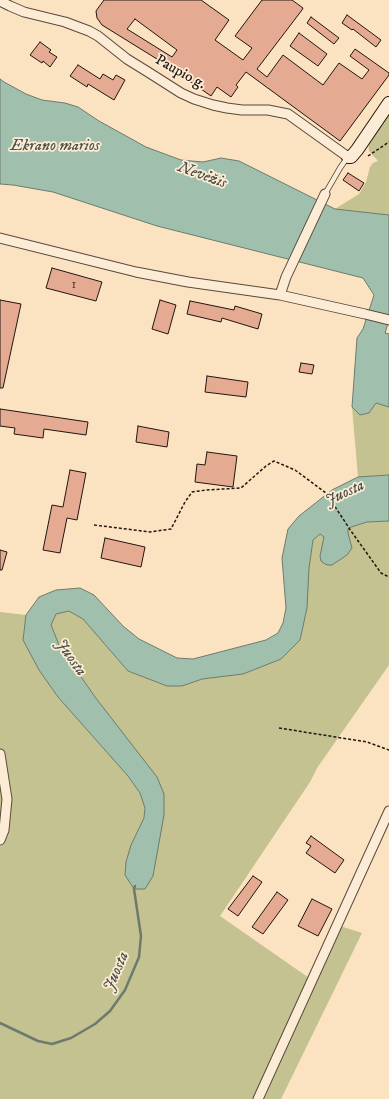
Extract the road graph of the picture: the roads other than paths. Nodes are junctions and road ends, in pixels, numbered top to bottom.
1 (0, 1) edge
2 (389, 103) edge
3 (348, 157) junction
4 (325, 194) joint
5 (0, 238) edge
6 (280, 295) junction
7 (389, 320) edge
8 (0, 754) edge
9 (389, 811) edge
10 (0, 840) edge
11 (258, 1099) edge

1 - 3 street, Paupio g.
2 - 3 main road
3 - 4 lane
4 - 6 street
5 - 6 street
6 - 7 street
8 - 10 street
9 - 11 street

